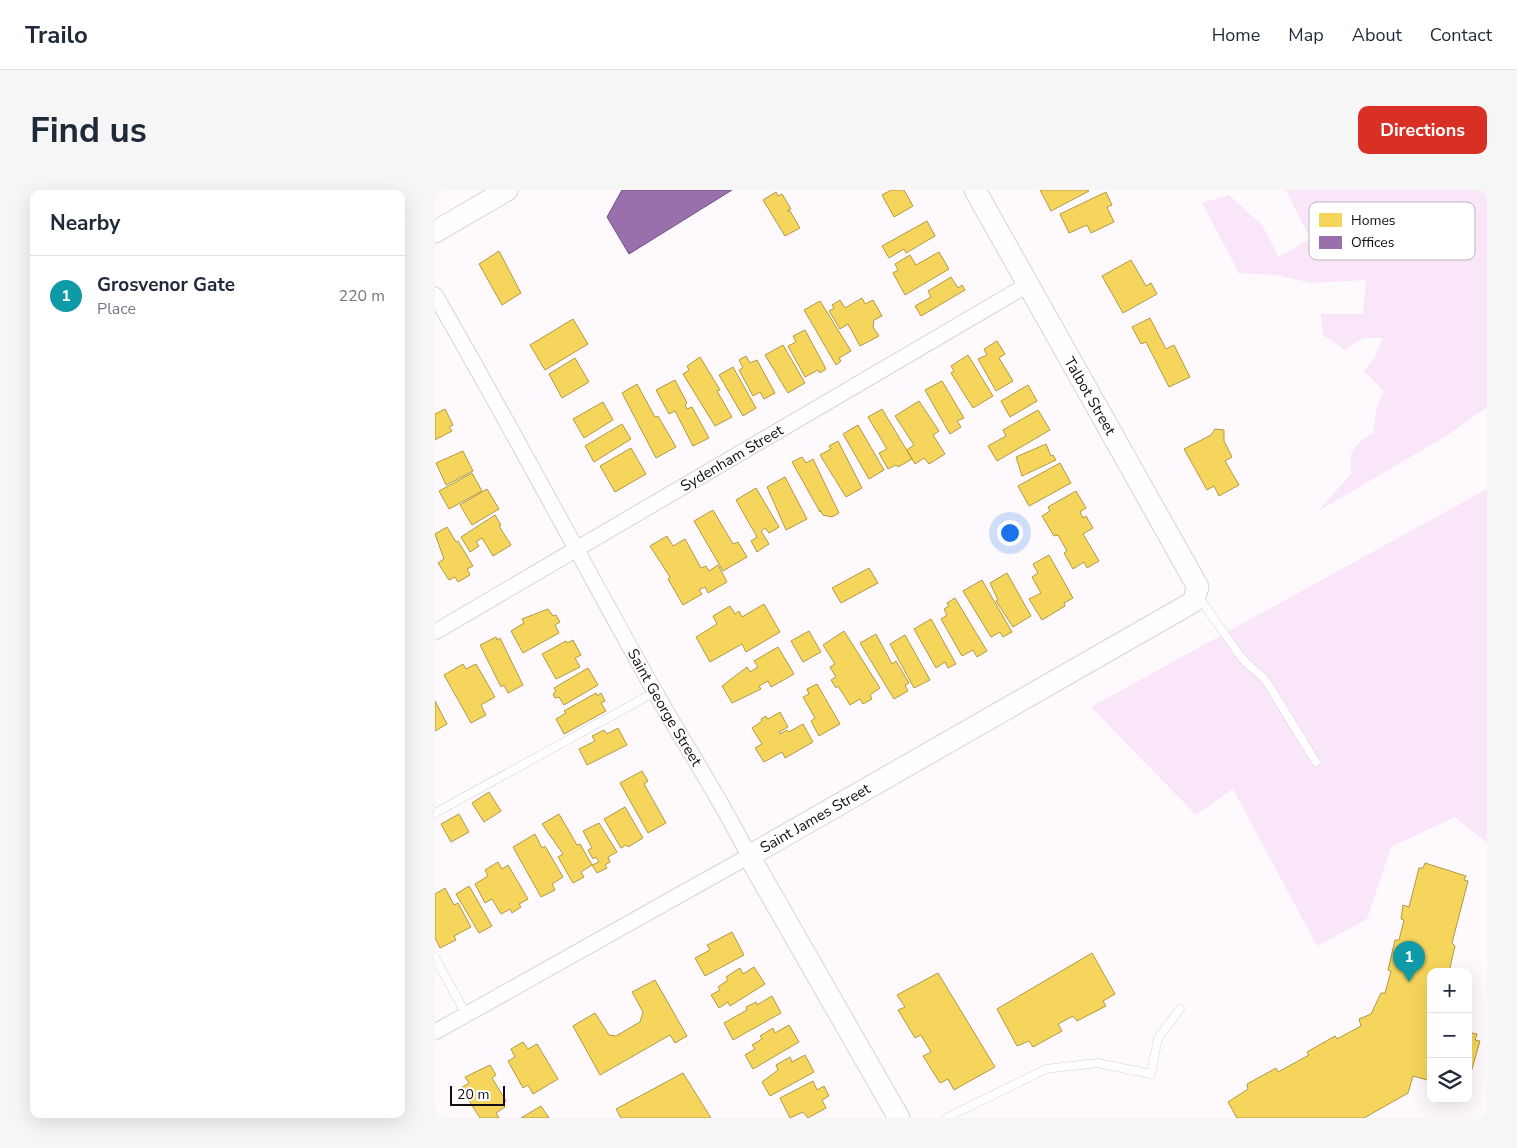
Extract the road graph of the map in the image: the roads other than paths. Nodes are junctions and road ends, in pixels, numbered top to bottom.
1 (507, 190) edge
2 (975, 190) edge
3 (435, 232) edge
4 (1027, 285) junction
5 (435, 295) edge
6 (579, 550) junction
7 (1195, 598) junction
8 (435, 632) edge
9 (655, 692) junction
10 (1316, 762) dead end
11 (435, 813) edge
12 (749, 856) junction
13 (435, 958) edge
14 (1180, 1009) dead end
15 (466, 1014) junction
16 (435, 1032) edge
17 (899, 1118) edge
18 (946, 1118) edge

1 - 3 street
2 - 4 street, Talbot Street
4 - 6 street, Sydenham Street
4 - 7 street, Talbot Street
5 - 6 street, Saint George Street
6 - 8 street, Sydenham Street
6 - 9 street, Saint George Street
7 - 10 lane
7 - 12 street, Saint James Street
9 - 11 lane
9 - 12 street, Saint George Street
12 - 15 street, Saint James Street
12 - 17 street, Saint George Street
13 - 15 lane
14 - 18 lane
15 - 16 street, Saint James Street

